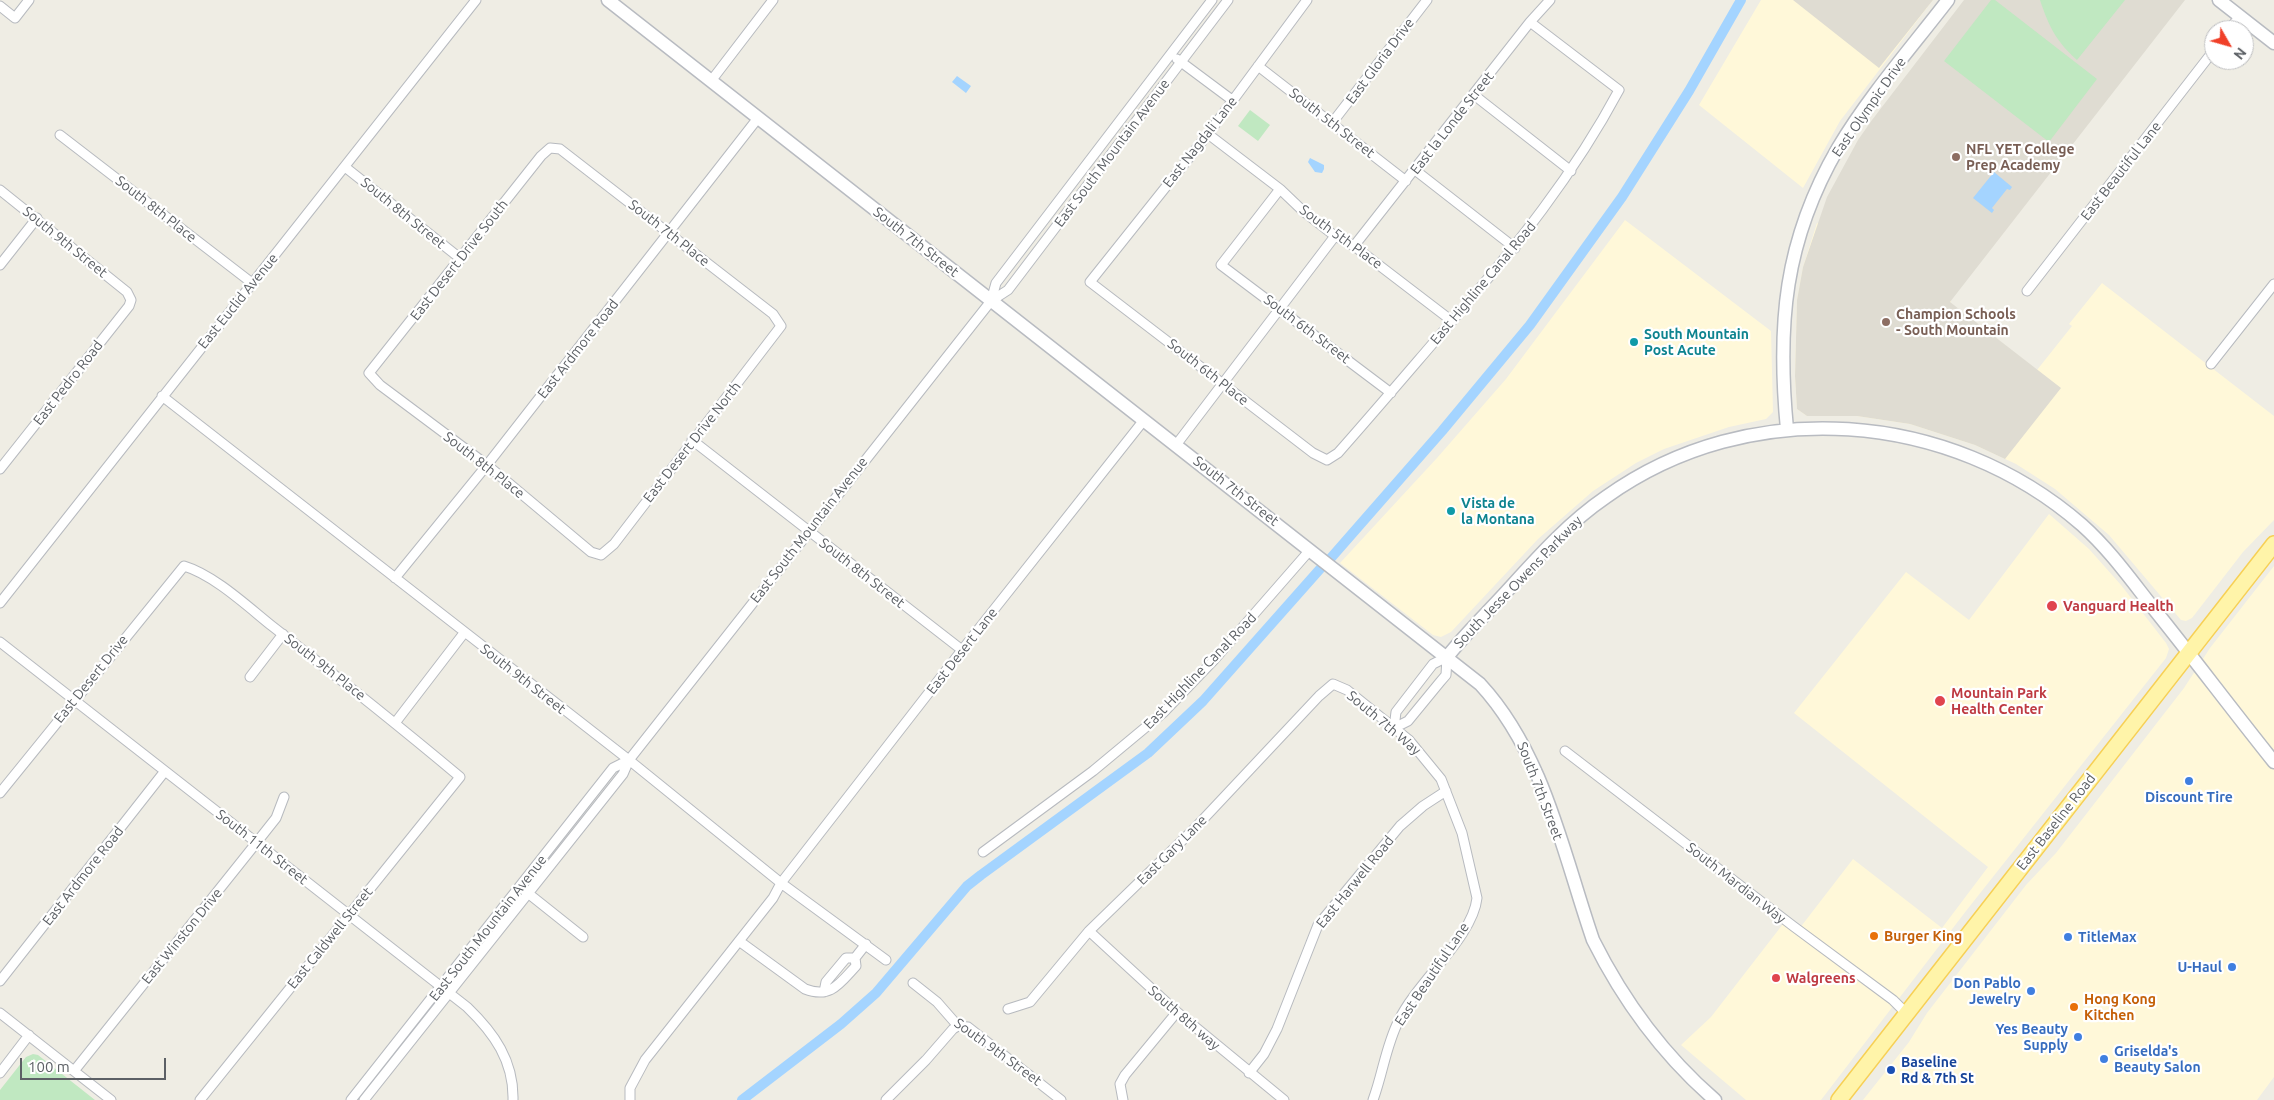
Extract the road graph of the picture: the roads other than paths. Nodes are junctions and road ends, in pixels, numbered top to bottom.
1 (29, 0) edge
2 (476, 0) edge
3 (608, 0) edge
4 (773, 0) edge
5 (1212, 0) edge
6 (1228, 0) edge
7 (1307, 0) edge
8 (1427, 0) edge
9 (1550, 0) edge
10 (1948, 0) edge
11 (2219, 0) edge
12 (0, 6) edge
13 (2240, 16) junction
14 (2237, 20) edge
15 (1530, 22) junction
16 (2274, 43) edge
17 (1170, 54) junction
18 (1181, 62) junction
19 (2204, 63) edge
20 (1258, 66) junction
21 (711, 81) junction
22 (1474, 96) junction
23 (1232, 100) junction
24 (758, 118) junction
25 (1332, 123) junction
26 (1208, 134) junction
27 (60, 135) dead end
28 (550, 148) joint
29 (345, 167) junction
30 (1415, 170) junction
31 (1571, 171) junction
32 (1406, 181) junction
33 (1280, 189) junction
34 (0, 190) edge
35 (37, 218) junction
36 (669, 232) junction
37 (1335, 236) junction
38 (1354, 246) junction
39 (1515, 248) junction
40 (461, 259) junction
41 (0, 265) edge
42 (1090, 282) joint
43 (252, 283) junction
44 (2274, 284) edge
45 (2027, 291) dead end
46 (129, 296) joint
47 (991, 301) junction
48 (1281, 309) junction
49 (1452, 321) junction
50 (781, 326) joint
51 (2211, 364) dead end
52 (369, 373) joint
53 (1224, 384) junction
54 (1391, 393) junction
55 (162, 396) junction
56 (1144, 420) junction
57 (1787, 429) junction
58 (692, 440) junction
59 (1176, 445) junction
60 (1327, 460) joint
61 (487, 465) junction
62 (0, 469) edge
63 (808, 531) junction
64 (2274, 544) edge
65 (1310, 550) junction
66 (600, 555) joint
67 (184, 566) joint
68 (395, 578) junction
69 (0, 603) edge
70 (464, 633) junction
71 (283, 634) junction
72 (0, 642) edge
73 (962, 650) junction
74 (2188, 652) junction
75 (1447, 656) junction
76 (250, 678) dead end
77 (1332, 684) joint
78 (1408, 696) junction
79 (74, 700) junction
80 (1421, 706) junction
81 (395, 723) junction
82 (1394, 728) junction
83 (1565, 751) dead end
84 (628, 760) junction
85 (2274, 762) edge
86 (165, 772) junction
87 (460, 777) joint
88 (1446, 791) junction
89 (0, 793) edge
90 (284, 797) dead end
91 (257, 842) junction
92 (983, 852) dead end
93 (781, 883) junction
94 (520, 887) junction
95 (529, 894) junction
96 (1476, 907) joint
97 (349, 915) junction
98 (1088, 931) junction
99 (583, 937) dead end
100 (739, 941) junction
101 (866, 944) junction
102 (855, 958) junction
103 (886, 960) dead end
104 (836, 971) junction
105 (844, 978) junction
106 (0, 981) edge
107 (912, 984) dead end
108 (445, 990) junction
109 (824, 992) junction
110 (1008, 1009) dead end
111 (1177, 1012) junction
112 (0, 1013) edge
113 (1907, 1014) junction
114 (958, 1026) junction
115 (29, 1036) junction
116 (74, 1071) junction
117 (0, 1073) edge
118 (1250, 1073) junction
119 (1057, 1099) edge
120 (111, 1100) edge
121 (200, 1100) edge
122 (351, 1100) edge
123 (364, 1100) edge
124 (513, 1100) edge
125 (630, 1100) edge
126 (886, 1100) edge
127 (1123, 1100) edge
128 (1284, 1100) edge
129 (1373, 1100) edge
130 (1715, 1100) edge
131 (1839, 1100) edge

1 - 12 street
2 - 29 street, East Euclid Avenue
3 - 21 main road, South 7th Street
4 - 21 street
5 - 17 street, East South Mountain Avenue
6 - 18 street, East South Mountain Avenue
7 - 20 street, East Nagdali Lane
8 - 25 street, East Gloria Drive
9 - 15 street, East la Londe Street
10 - 57 main road, East Olympic Drive
11 - 13 main road
13 - 14 street
13 - 16 main road
15 - 22 street, East la Londe Street
15 - 31 street, East Highline Canal Road
17 - 18 street
17 - 47 street, East South Mountain Avenue
18 - 23 street
18 - 47 street, East South Mountain Avenue
19 - 45 street, East Beautiful Lane
20 - 23 street, East Nagdali Lane
20 - 25 street, South 5th Street
21 - 24 main road, South 7th Street
22 - 30 street, East la Londe Street
22 - 31 street
23 - 26 street, East Nagdali Lane
24 - 36 street, East Ardmore Road
24 - 47 main road, South 7th Street
25 - 32 street, South 5th Street
26 - 33 street, South 5th Place
26 - 42 street, East Nagdali Lane
27 - 43 street, South 8th Place
28 - 36 street, South 7th Place
28 - 40 street, East Desert Drive South
29 - 40 street, South 8th Street
29 - 43 street, East Euclid Avenue
30 - 32 street, East la Londe Street
30 - 39 street
31 - 39 street, East Highline Canal Road
32 - 38 street, East la Londe Street
33 - 37 street, South 5th Place
33 - 48 street, South 6th Street
34 - 35 street, South 9th Street
35 - 41 street
35 - 46 street, South 9th Street
36 - 50 street, South 7th Place
36 - 61 street, East Ardmore Road
37 - 38 street, South 5th Place
37 - 48 street
38 - 49 street, South 5th Place
39 - 49 street, East Highline Canal Road
40 - 52 street, East Desert Drive South
42 - 53 street, South 6th Place
43 - 55 street, East Euclid Avenue
44 - 51 street
46 - 62 street, East Pedro Road
47 - 56 main road, South 7th Street
47 - 63 street, East South Mountain Avenue
48 - 53 street
48 - 54 street, South 6th Street
49 - 54 street, East Highline Canal Road
50 - 58 street, East Desert Drive North
52 - 61 street, South 8th Place
53 - 59 street
53 - 60 street, South 6th Place
54 - 60 street, East Highline Canal Road
55 - 68 street, South 9th Street
55 - 69 street, East Euclid Avenue
56 - 59 main road, South 7th Street
56 - 73 street, East Desert Lane
57 - 74 main road, South Jesse Owens Parkway
57 - 75 main road, South Jesse Owens Parkway
58 - 63 street, South 8th Street
58 - 66 street, East Desert Drive North
59 - 65 main road, South 7th Street
61 - 66 street, South 8th Place
61 - 68 street, East Ardmore Road
63 - 73 street, South 8th Street
63 - 84 street, East South Mountain Avenue
64 - 74 main road, East Baseline Road
65 - 75 main road, South 7th Street
65 - 92 street, East Highline Canal Road
67 - 71 street, South 9th Place
67 - 79 street, East Desert Drive
68 - 70 street, South 9th Street
70 - 81 street
70 - 84 street, South 9th Street
71 - 76 street
71 - 81 street, South 9th Place
72 - 79 street, South 11th Street
73 - 93 street, East Desert Lane
74 - 85 main road, South Jesse Owens Parkway
74 - 113 main road, East Baseline Road
75 - 78 street
75 - 80 street
75 - 130 main road, South 7th Street
77 - 82 street, South 7th Way
77 - 98 street, East Gary Lane
78 - 80 street
78 - 82 street
79 - 86 street, South 11th Street
79 - 89 street, East Desert Drive
80 - 82 street
81 - 87 street, South 9th Place
82 - 88 street, South 7th Way
83 - 113 street, South Mardian Way
84 - 93 street, South 9th Street
84 - 94 street, East South Mountain Avenue
84 - 95 street, East South Mountain Avenue
86 - 91 street, South 11th Street
86 - 106 street, East Ardmore Road
87 - 97 street, East Caldwell Street
88 - 96 street, South 7th Way
88 - 118 street, East Harwell Road
90 - 91 street, East Winston Drive
91 - 97 street, South 11th Street
91 - 116 street, East Winston Drive
93 - 100 street, East Desert Lane
93 - 101 street, South 9th Street
94 - 95 street
94 - 108 street, East South Mountain Avenue
95 - 99 street
95 - 108 street, East South Mountain Avenue
96 - 129 street, East Beautiful Lane
97 - 108 street, South 11th Street
97 - 121 street, East Caldwell Street
98 - 110 street, East Gary Lane
98 - 111 street, South 8th way
100 - 109 street
100 - 125 street, East Desert Lane
101 - 102 street
101 - 103 street, South 9th Street
102 - 104 street
102 - 105 street
104 - 105 street
104 - 109 street
105 - 109 street
107 - 114 street, South 9th Street
108 - 122 street, East South Mountain Avenue
108 - 123 street, East South Mountain Avenue
108 - 124 street, South 11th Street
111 - 118 street, South 8th way
111 - 127 street
112 - 115 street
113 - 131 main road, East Baseline Road
114 - 119 street, South 9th Street
114 - 126 street
115 - 116 street
115 - 117 street
116 - 120 street
118 - 128 street, South 8th way

